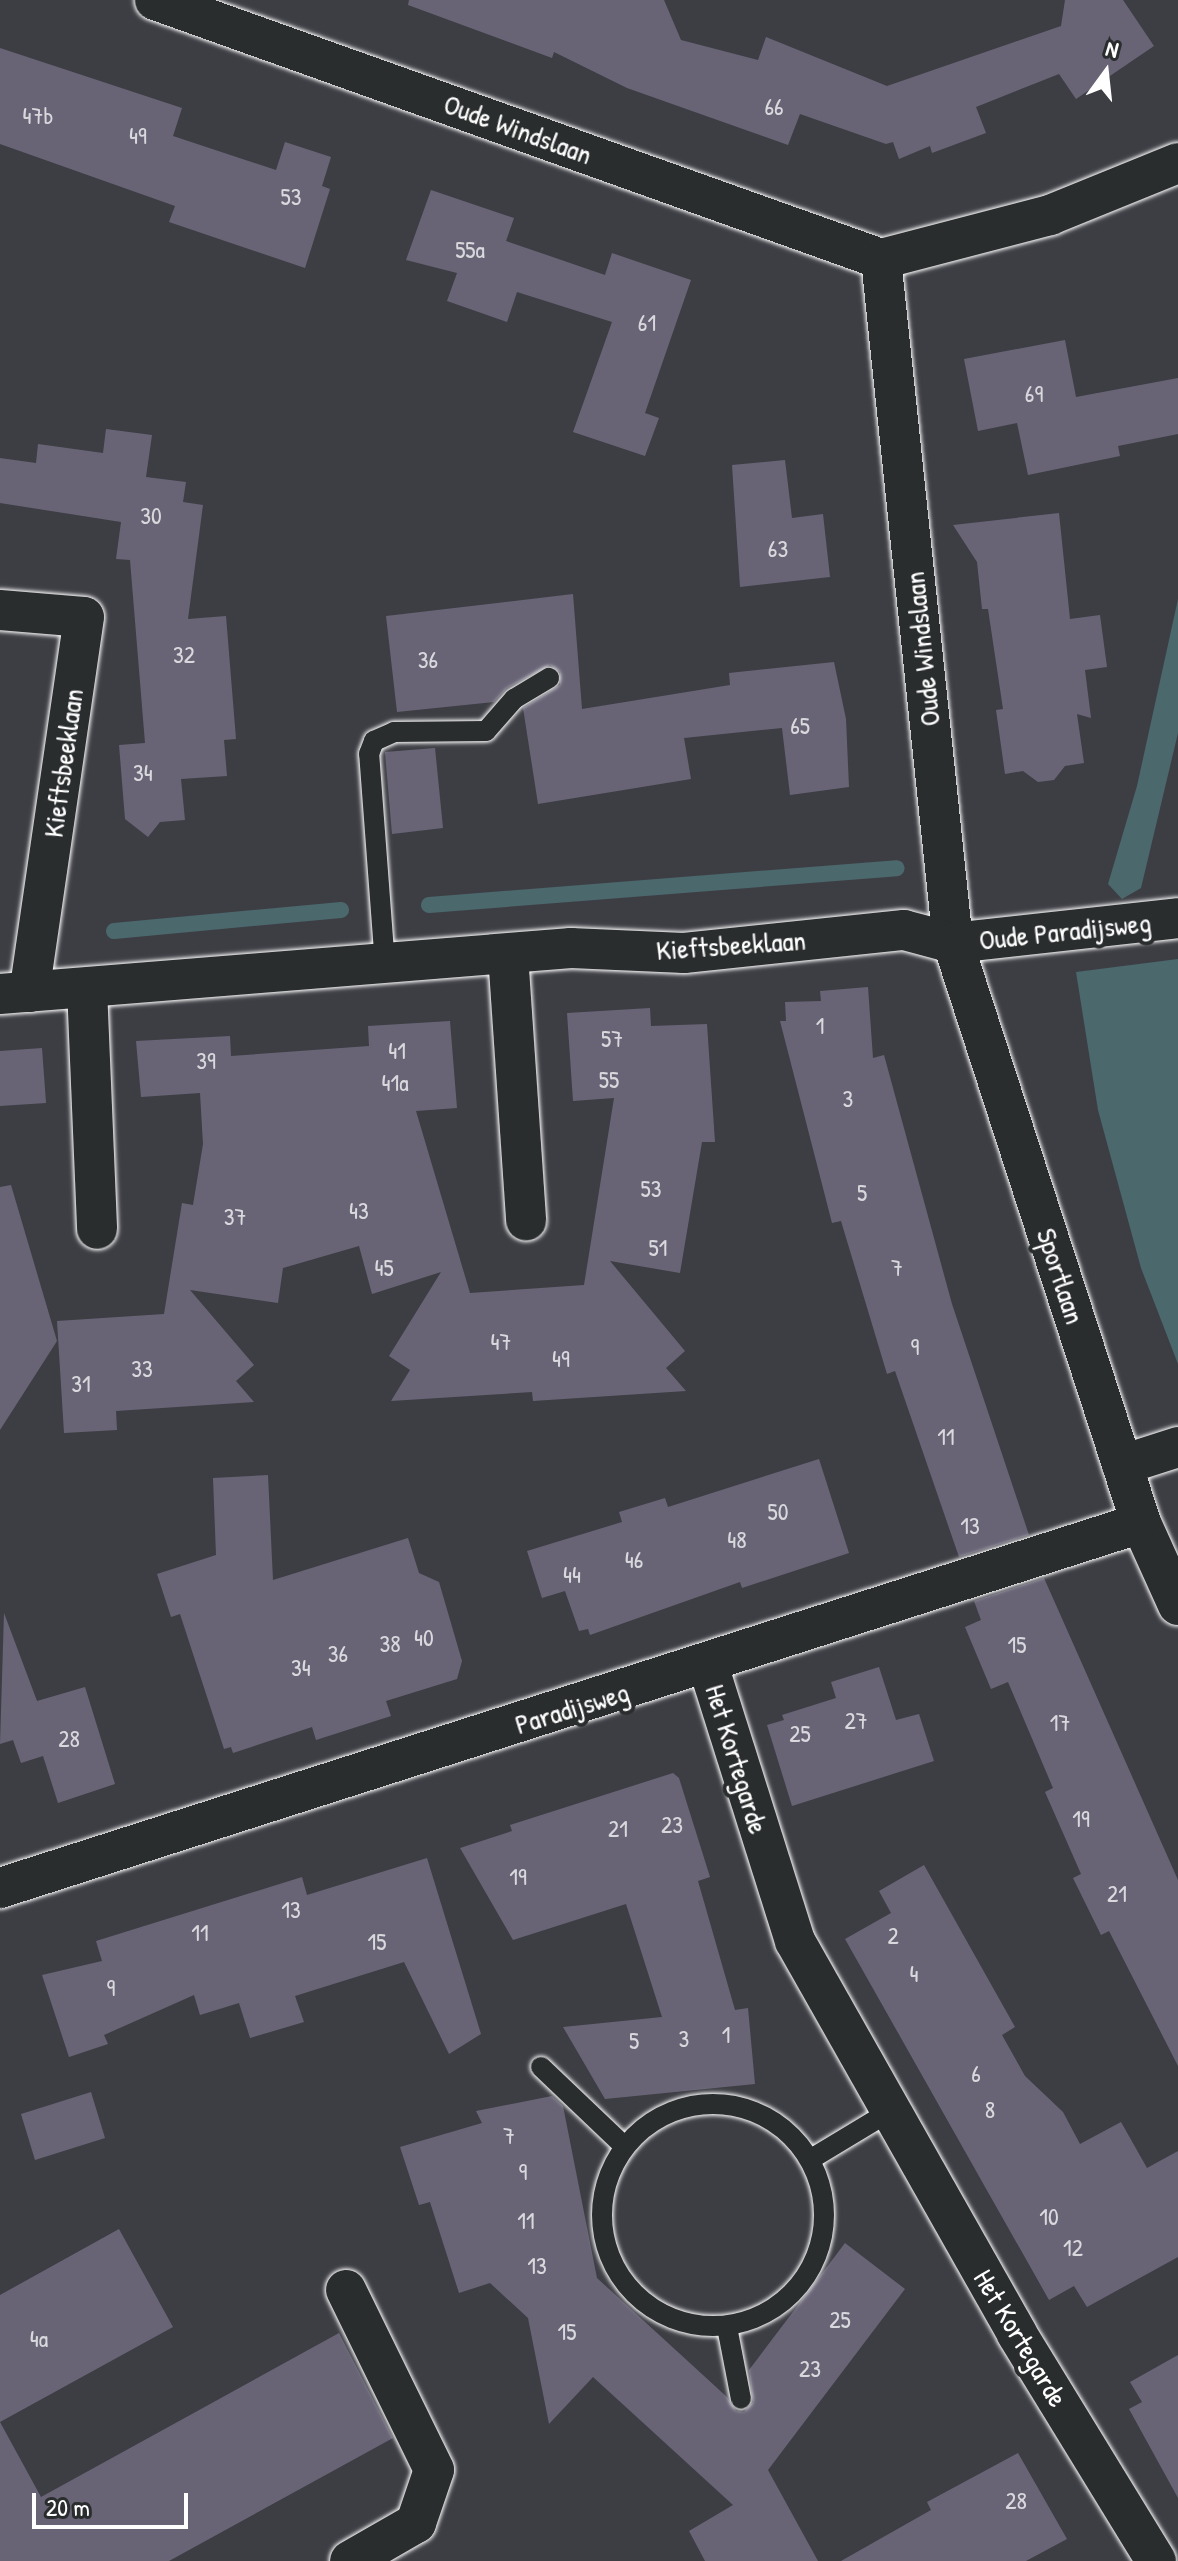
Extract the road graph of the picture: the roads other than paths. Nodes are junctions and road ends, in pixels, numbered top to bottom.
1 (155, 0) edge
2 (1178, 163) edge
3 (881, 259) junction
4 (0, 610) edge
5 (549, 678) dead end
6 (1178, 918) edge
7 (953, 943) junction
8 (508, 954) junction
9 (385, 965) junction
10 (87, 988) junction
11 (14, 993) edge
12 (526, 1220) dead end
13 (97, 1229) dead end
14 (1178, 1447) edge
15 (1122, 1465) junction
16 (1141, 1523) junction
17 (1178, 1605) edge
18 (708, 1665) junction
19 (0, 1888) edge
20 (541, 2067) dead end
21 (889, 2112) junction
22 (623, 2145) junction
23 (811, 2159) junction
24 (346, 2290) dead end
25 (727, 2327) junction
26 (741, 2399) dead end
27 (1178, 2557) edge
28 (350, 2561) edge
29 (1156, 2561) edge
30 (1171, 2561) edge

1 - 3 street, Oude Windslaan
2 - 3 street
3 - 7 street, Oude Windslaan
4 - 11 street, Kieftsbeeklaan
5 - 9 lane
6 - 7 street, Oude Paradijsweg
7 - 8 street, Kieftsbeeklaan
7 - 15 street, Sportlaan
8 - 9 street, Kieftsbeeklaan
8 - 12 street
9 - 10 street, Kieftsbeeklaan
10 - 11 street, Kieftsbeeklaan
10 - 13 street
14 - 15 street
15 - 16 street, Sportlaan
16 - 17 street, Sportlaan
16 - 18 street, Paradijsweg
18 - 19 street, Paradijsweg
18 - 21 street, Het Kortegarde
20 - 22 lane
21 - 23 lane
21 - 29 street, Het Kortegarde
22 - 23 lane
22 - 25 lane
23 - 25 lane
24 - 28 street
25 - 26 lane
27 - 30 street

